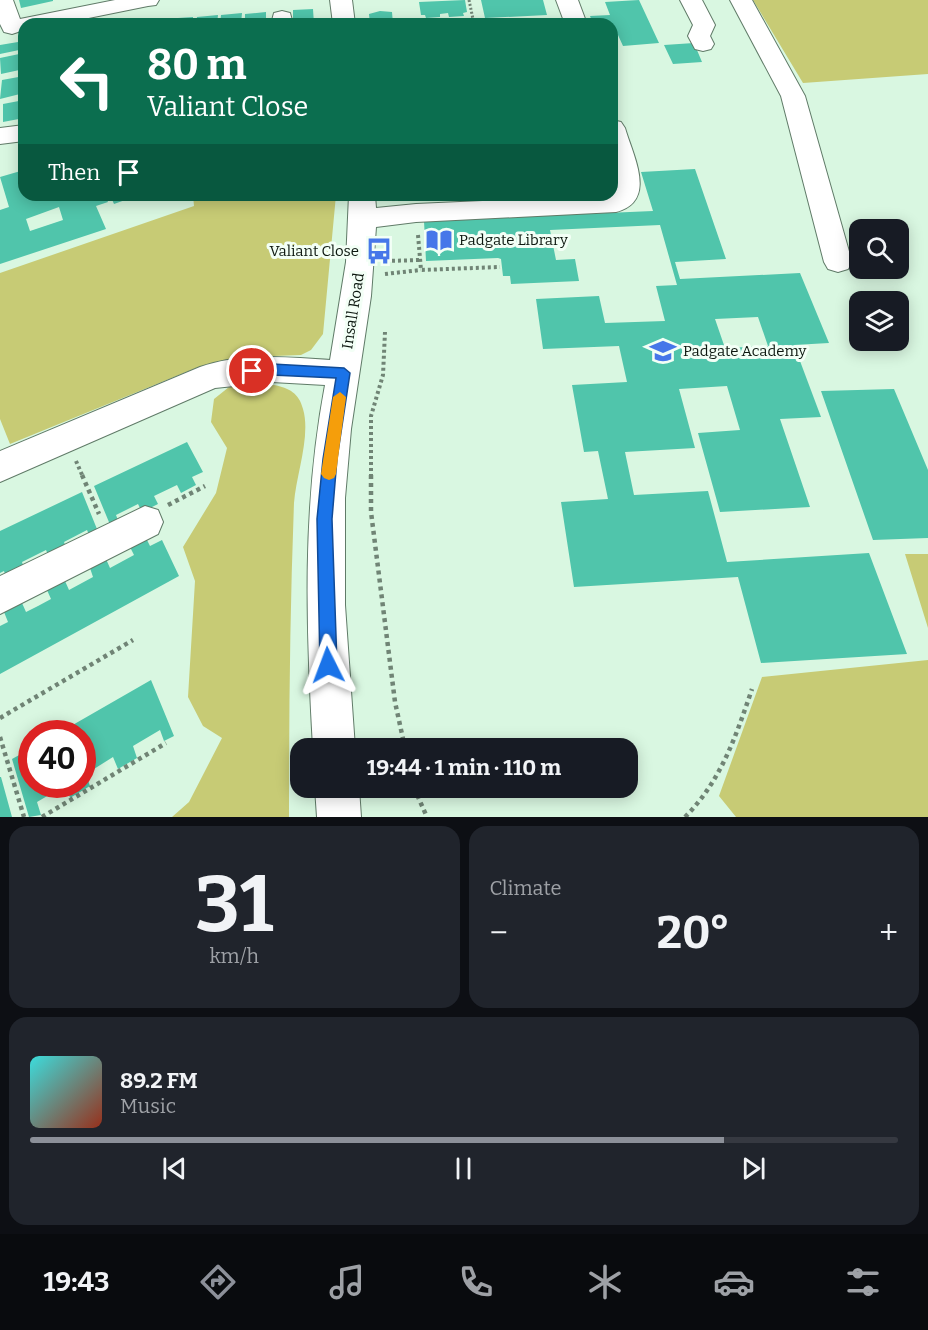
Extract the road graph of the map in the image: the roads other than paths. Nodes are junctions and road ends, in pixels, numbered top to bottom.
1 (2, 0) edge
2 (341, 0) edge
3 (567, 0) edge
4 (691, 0) edge
5 (741, 0) edge
6 (136, 1) edge
7 (54, 18) edge
8 (143, 18) edge
9 (343, 18) edge
10 (574, 18) edge
11 (15, 26) edge
12 (704, 44) dead end
13 (18, 134) edge
14 (0, 136) edge
15 (618, 149) edge
16 (363, 207) edge
17 (838, 262) dead end
18 (344, 373) junction
19 (0, 467) edge
20 (145, 522) road end
21 (0, 596) edge
22 (333, 738) edge
23 (338, 798) edge
24 (339, 817) edge

1 - 11 street
2 - 9 street
3 - 10 street
4 - 12 street
5 - 17 street
6 - 7 street
6 - 8 street
13 - 14 street
15 - 16 street
16 - 18 street, Insall Road
18 - 19 street
18 - 22 street, Insall Road
20 - 21 street
23 - 24 street

